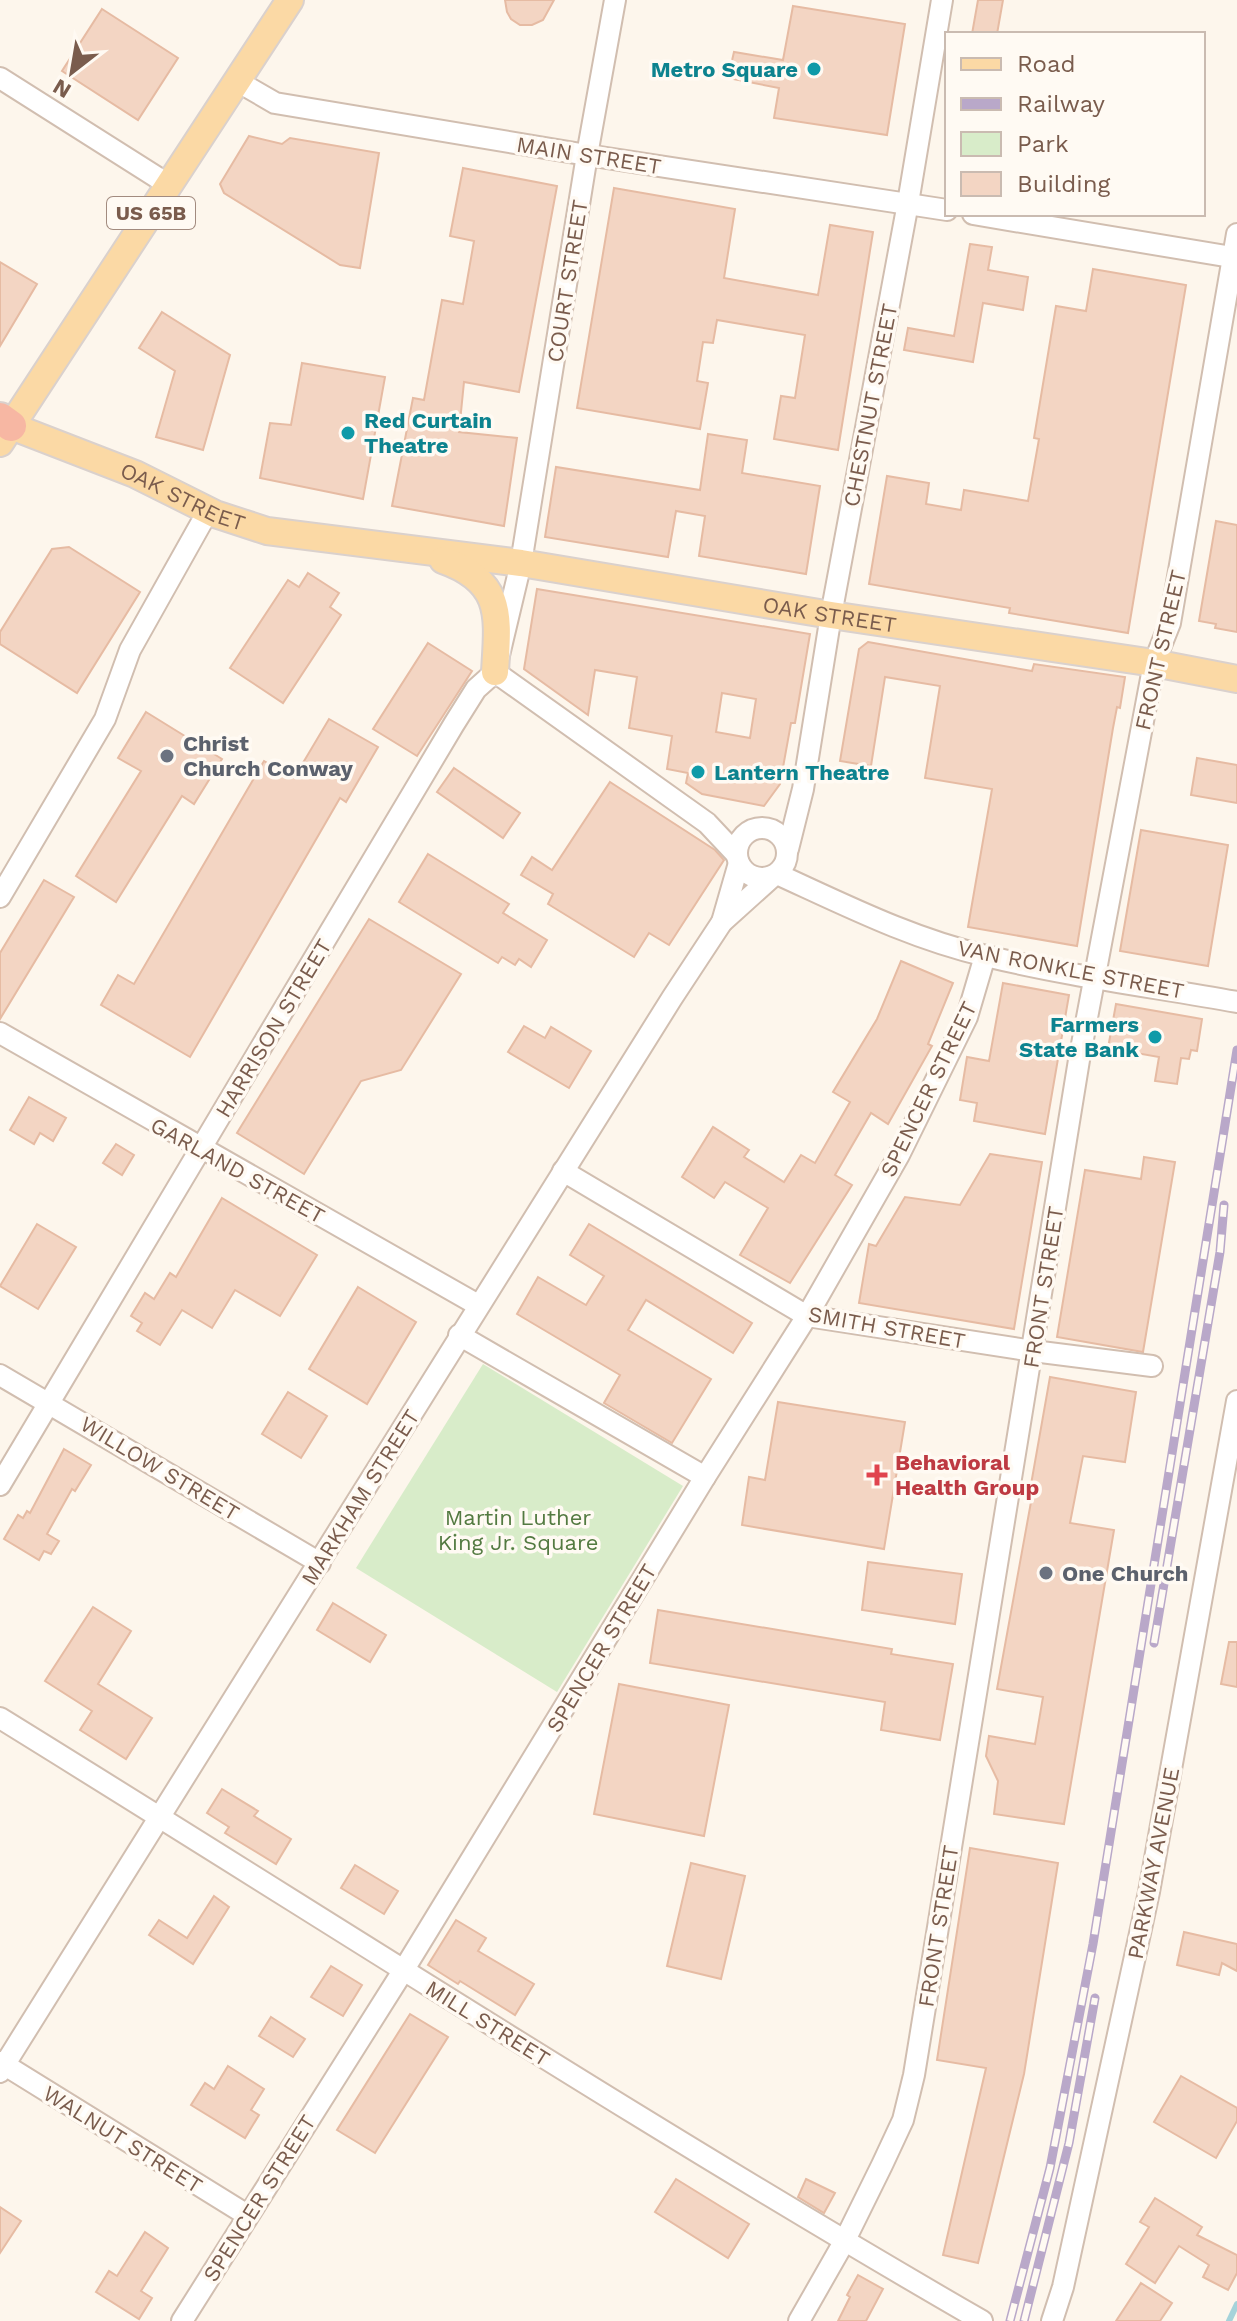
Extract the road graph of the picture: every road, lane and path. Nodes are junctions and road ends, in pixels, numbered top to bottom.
1 (290, 0) edge
2 (615, 0) edge
3 (942, 0) edge
4 (0, 78) edge
5 (237, 81) junction
6 (587, 155) junction
7 (169, 185) junction
8 (908, 203) junction
9 (945, 210) edge
10 (985, 216) edge
11 (1237, 234) edge
12 (1235, 258) edge
13 (4, 429) edge
14 (208, 511) junction
15 (421, 552) junction
16 (521, 563) junction
17 (831, 615) junction
18 (1154, 663) junction
19 (495, 672) junction
20 (1237, 679) edge
21 (797, 810) junction
22 (707, 823) junction
23 (756, 829) junction
24 (788, 852) junction
25 (738, 859) junction
26 (774, 875) junction
27 (818, 893) junction
28 (0, 897) edge
29 (722, 922) junction
30 (985, 956) junction
31 (1094, 976) junction
32 (1237, 1002) edge
33 (0, 1033) edge
34 (201, 1148) junction
35 (563, 1171) junction
36 (478, 1305) junction
37 (807, 1316) junction
38 (459, 1335) junction
39 (1033, 1351) junction
40 (1152, 1366) dead end
41 (0, 1375) edge
42 (1237, 1401) edge
43 (50, 1403) junction
44 (705, 1477) junction
45 (0, 1485) edge
46 (320, 1563) junction
47 (0, 1718) edge
48 (161, 1818) junction
49 (403, 1971) junction
50 (1, 2067) edge
51 (247, 2215) junction
52 (844, 2242) junction
53 (182, 2321) edge
54 (799, 2321) edge
55 (982, 2321) edge
56 (1052, 2321) edge

1 - 5 main road, US 65B
2 - 6 street, COURT STREET
3 - 8 street, CHESTNUT STREET
4 - 7 street
5 - 6 street, MAIN STREET
5 - 7 main road, US 65B
6 - 8 street, MAIN STREET
6 - 16 street, COURT STREET
7 - 13 main road, US 65B
8 - 9 street, MAIN STREET
8 - 17 street, CHESTNUT STREET
10 - 12 street
11 - 12 street, FRONT STREET
12 - 18 street, FRONT STREET
13 - 14 main road, OAK STREET
14 - 15 main road, OAK STREET
14 - 28 street
15 - 16 main road, OAK STREET
15 - 19 main road, OAK STREET
16 - 17 main road, OAK STREET
16 - 19 street, HARRISON STREET
17 - 18 main road, OAK STREET
17 - 21 street, CHESTNUT STREET
18 - 20 main road, OAK STREET
18 - 31 street, FRONT STREET
19 - 22 street
19 - 34 street, HARRISON STREET
21 - 23 street
21 - 24 street, CHESTNUT STREET
22 - 23 street
22 - 25 street
23 - 24 street
23 - 25 street
24 - 26 street
24 - 27 street, VAN RONKLE STREET
25 - 26 street
25 - 29 street, MARKHAM STREET
26 - 27 street, VAN RONKLE STREET
26 - 29 street, MARKHAM STREET
27 - 30 street, VAN RONKLE STREET
29 - 35 street, MARKHAM STREET
30 - 31 street, VAN RONKLE STREET
30 - 37 street, SPENCER STREET
31 - 32 street, VAN RONKLE STREET
31 - 39 street, FRONT STREET
33 - 34 street, GARLAND STREET
34 - 36 street, GARLAND STREET
34 - 43 street, HARRISON STREET
35 - 36 street, MARKHAM STREET
35 - 37 street, SMITH STREET
36 - 38 street, MARKHAM STREET
37 - 39 street, SMITH STREET
37 - 44 street, SPENCER STREET
38 - 44 street
38 - 46 street, MARKHAM STREET
39 - 40 street, SMITH STREET
39 - 52 street, FRONT STREET
41 - 43 street, WILLOW STREET
42 - 56 street, PARKWAY AVENUE
43 - 45 street, HARRISON STREET
43 - 46 street, WILLOW STREET
44 - 49 street, SPENCER STREET
46 - 48 street, MARKHAM STREET
47 - 48 street, MILL STREET
48 - 49 street, MILL STREET
48 - 50 street, MARKHAM STREET
49 - 51 street, SPENCER STREET
49 - 52 street, MILL STREET
50 - 51 street, WALNUT STREET
51 - 53 street, SPENCER STREET
52 - 54 street, FRONT STREET
52 - 55 street, MILL STREET

